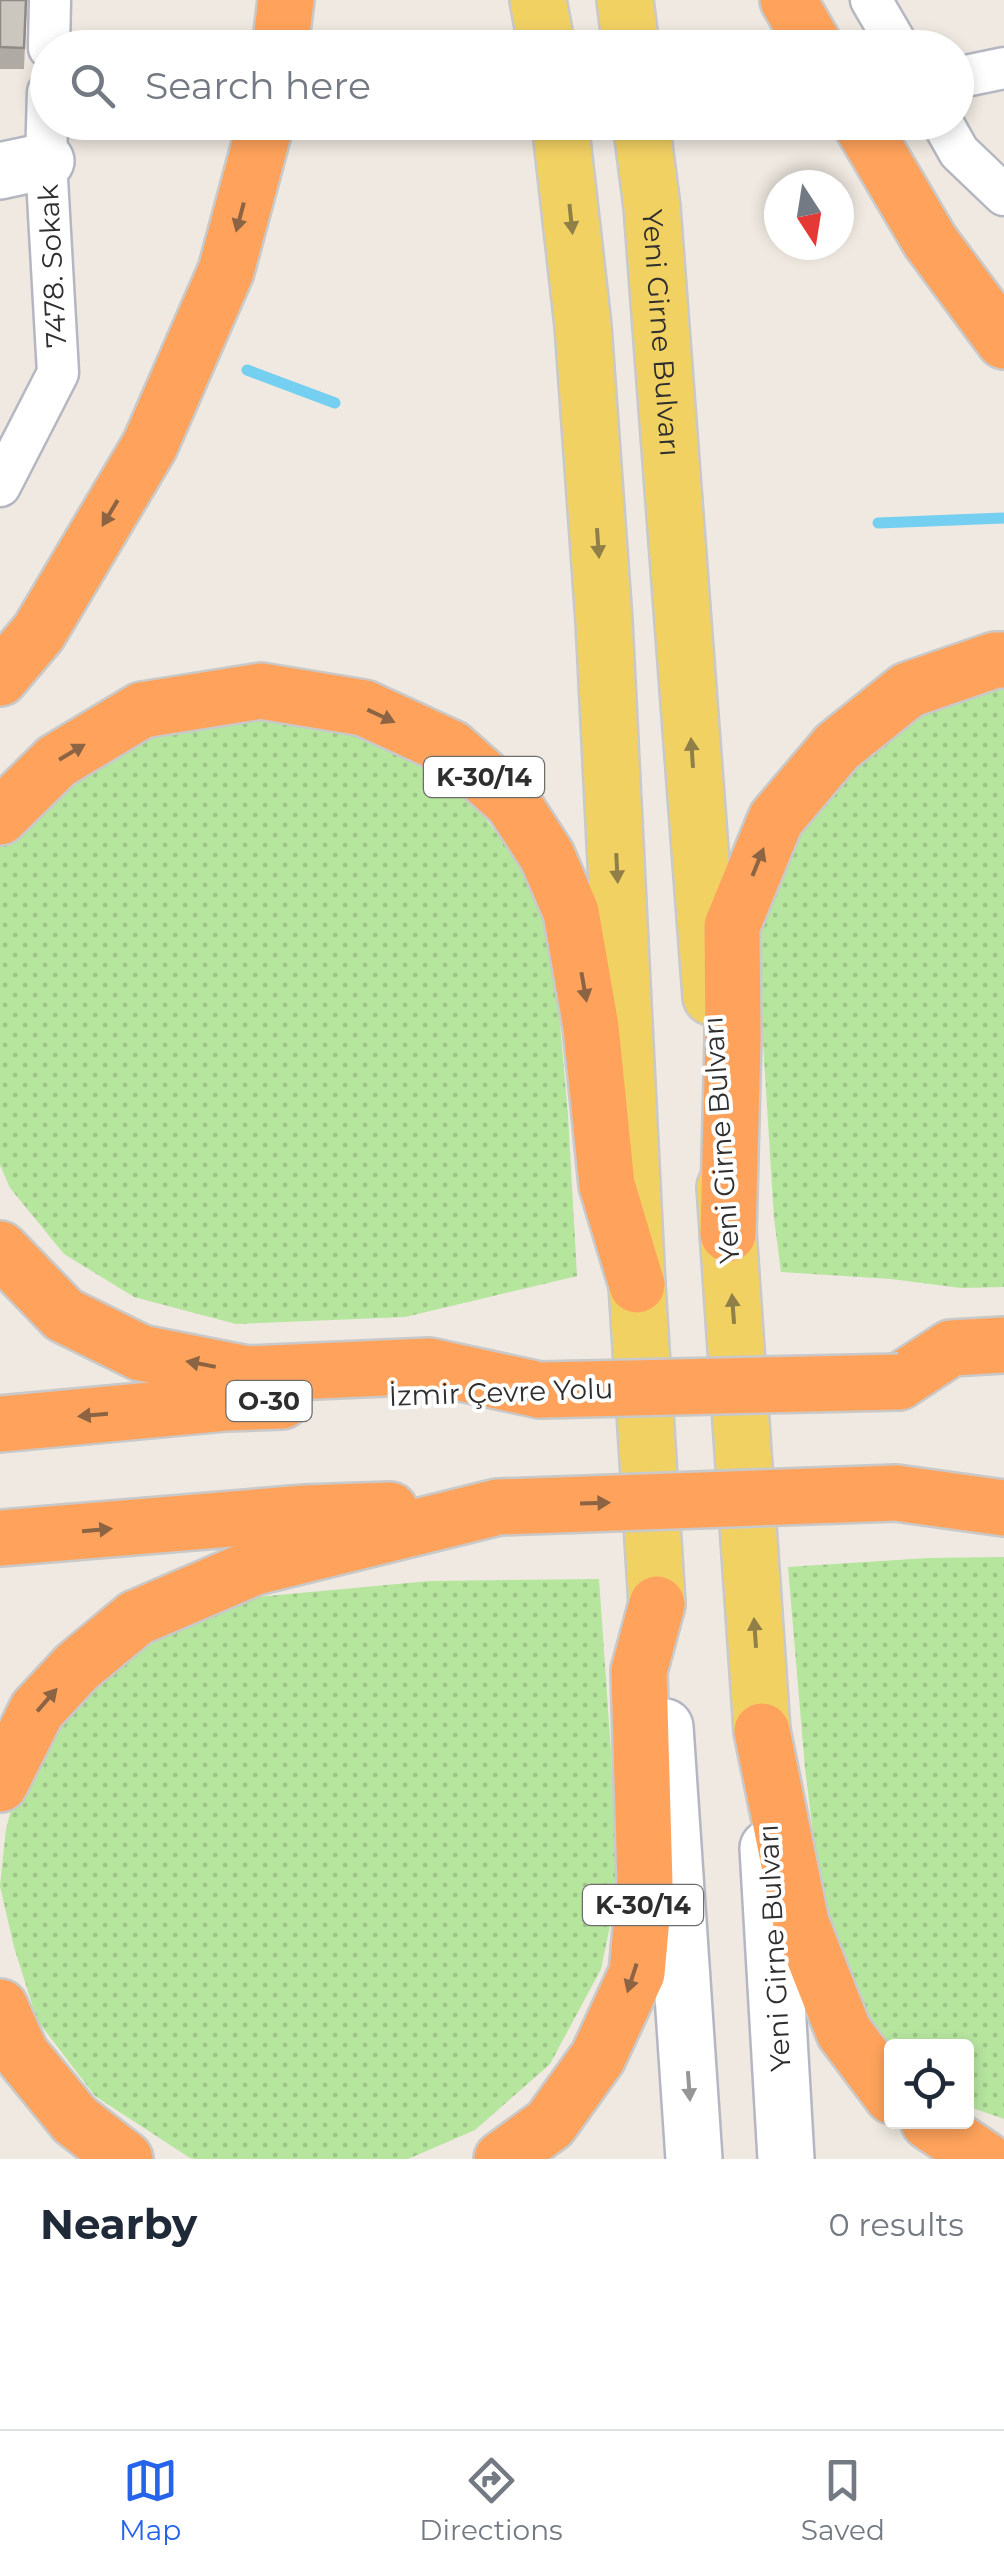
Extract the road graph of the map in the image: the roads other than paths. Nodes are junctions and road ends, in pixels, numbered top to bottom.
1 (50, 0) edge
2 (286, 0) edge
3 (538, 0) edge
4 (625, 0) edge
5 (788, 0) edge
6 (871, 0) edge
7 (49, 30) edge
8 (282, 30) edge
9 (543, 30) edge
10 (629, 30) edge
11 (806, 30) edge
12 (888, 30) edge
13 (1004, 68) edge
14 (974, 74) edge
15 (32, 140) edge
16 (261, 140) edge
17 (562, 140) edge
18 (643, 140) edge
19 (870, 140) edge
20 (952, 140) edge
21 (23, 166) edge
22 (1004, 195) edge
23 (1004, 341) edge
24 (0, 486) edge
25 (1004, 660) edge
26 (0, 678) edge
27 (0, 817) edge
28 (728, 1234) junction
29 (0, 1250) edge
30 (638, 1285) junction
31 (1004, 1345) edge
32 (1004, 1381) edge
33 (899, 1382) junction
34 (540, 1390) junction
35 (0, 1424) edge
36 (896, 1493) junction
37 (1004, 1494) edge
38 (498, 1506) junction
39 (1004, 1508) edge
40 (0, 1538) edge
41 (657, 1604) junction
42 (762, 1730) junction
43 (0, 1784) edge
44 (0, 2007) edge
45 (884, 2085) edge
46 (939, 2129) edge
47 (125, 2159) edge
48 (502, 2159) edge
49 (694, 2159) edge
50 (786, 2159) edge
51 (984, 2159) edge

1 - 7 street
2 - 8 highway
3 - 9 main road
4 - 10 main road
5 - 11 highway
6 - 12 street
13 - 14 street
15 - 21 street, 7478. Sokak
16 -> 26 highway
17 -> 30 main road
28 -> 18 main road, Yeni Girne Bulvarı
19 - 23 highway
20 - 22 street
21 - 24 street, 7478. Sokak
28 -> 25 highway
27 -> 30 highway, K-30/14
42 -> 28 main road, Yeni Girne Bulvarı
34 -> 29 highway
30 - 41 main road
31 - 33 highway
32 - 33 highway, İzmir Çevre Yolu / O-30
33 - 34 highway, İzmir Çevre Yolu / O-30, bridge
34 -> 35 highway, İzmir Çevre Yolu / O-30
36 - 37 highway
38 -> 36 highway, bridge
36 - 39 highway
40 -> 38 highway
43 -> 38 highway
41 -> 48 highway, K-30/14
41 -> 49 main road
42 - 45 highway
42 - 50 main road, Yeni Girne Bulvarı
44 - 47 highway
46 - 51 highway

